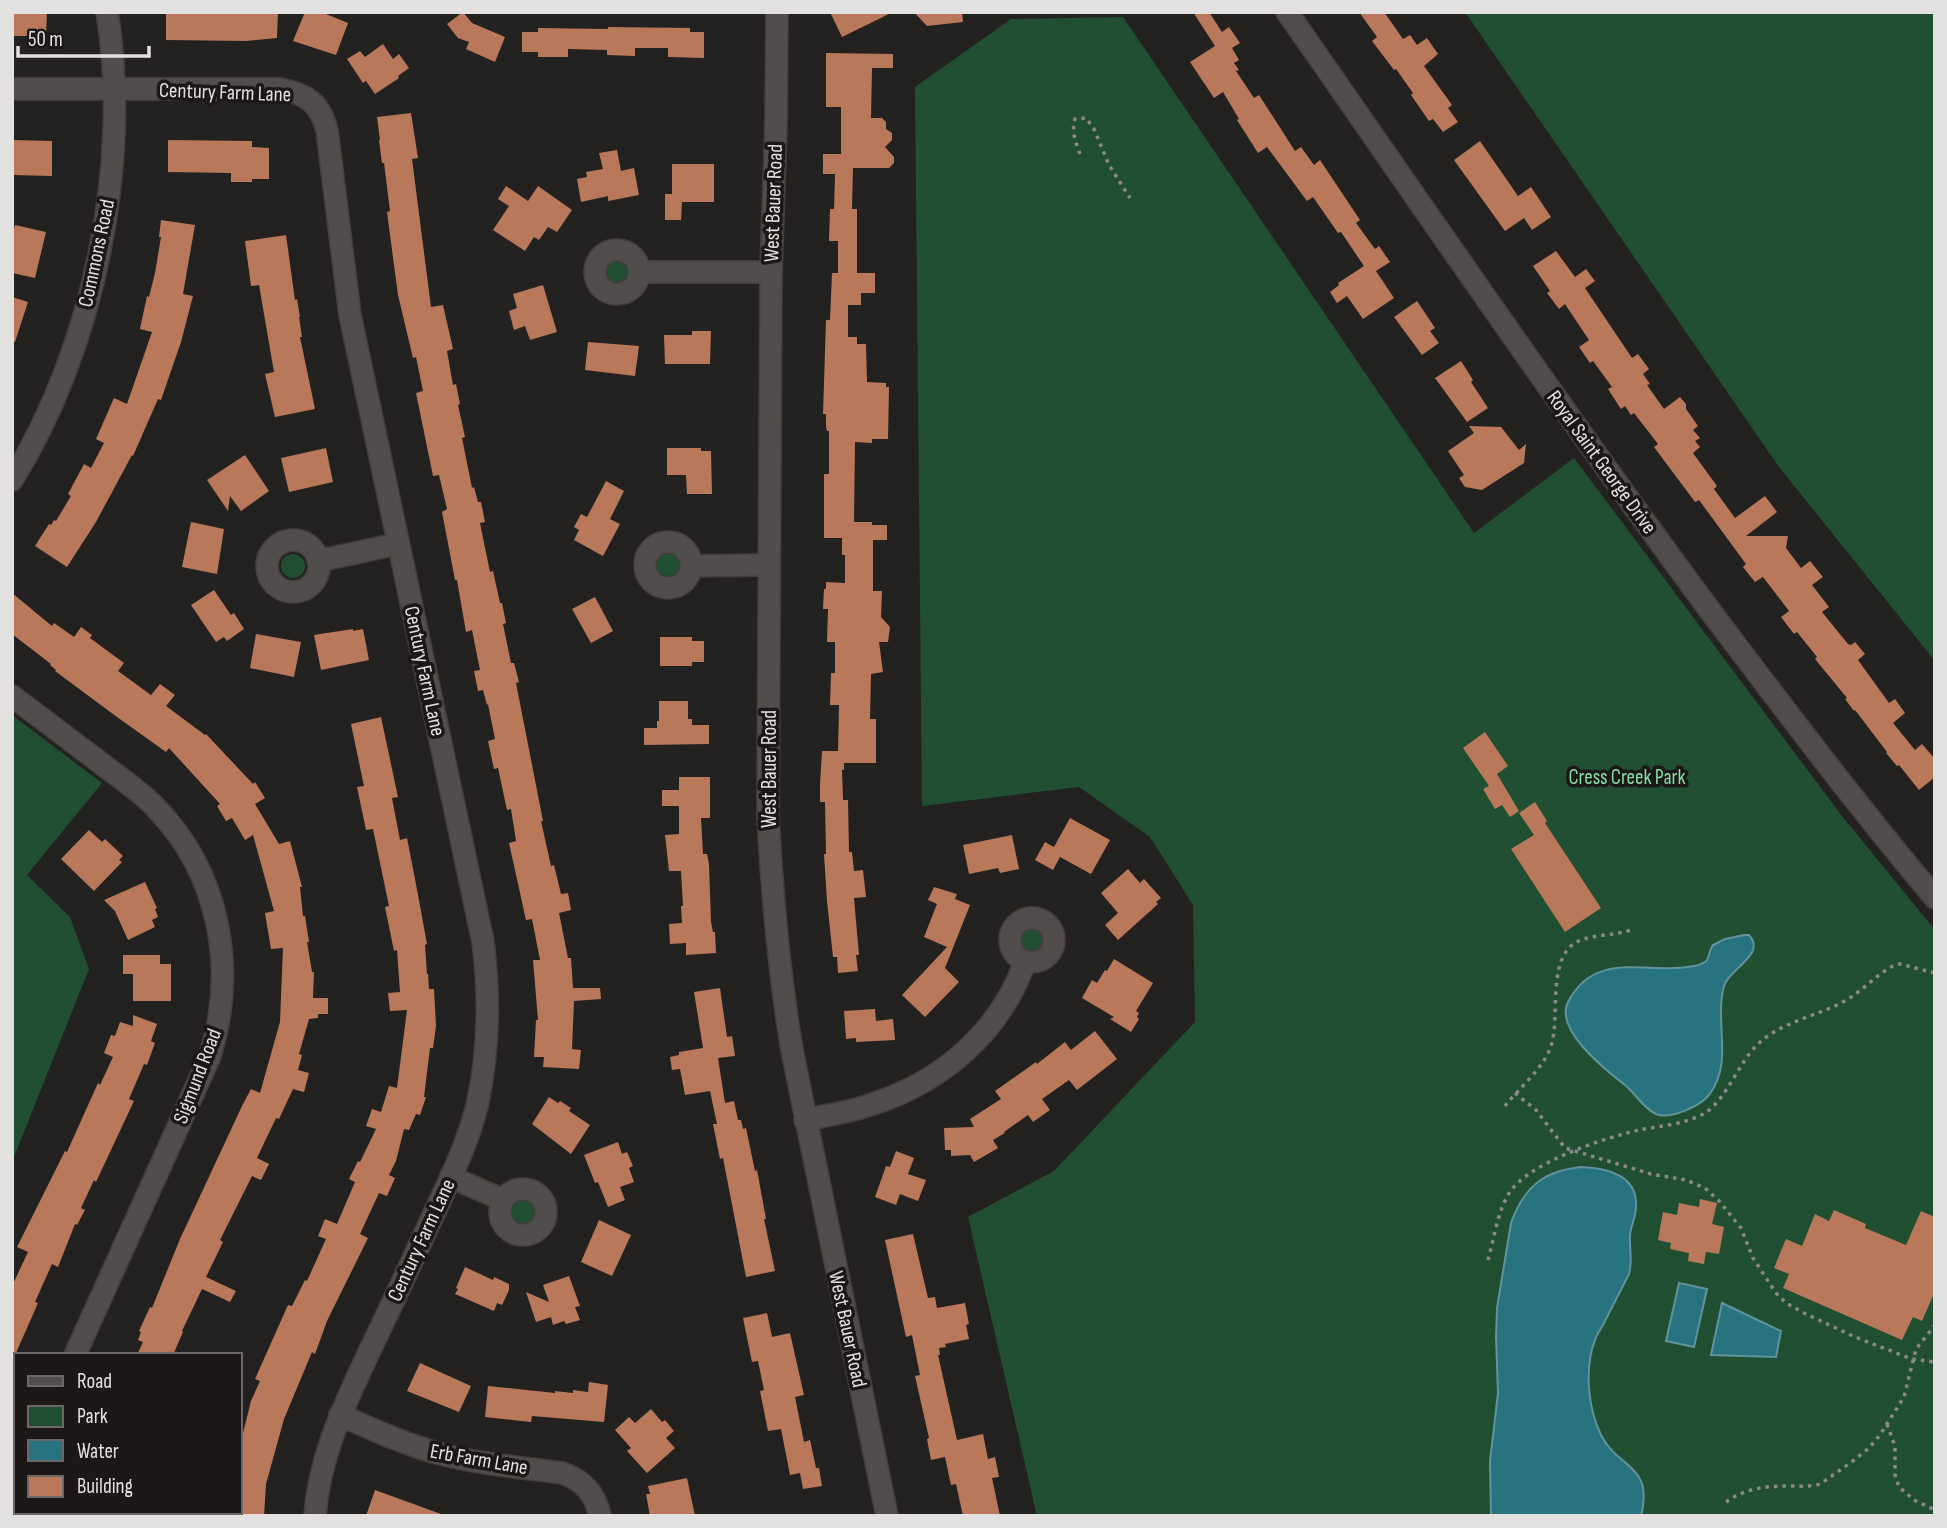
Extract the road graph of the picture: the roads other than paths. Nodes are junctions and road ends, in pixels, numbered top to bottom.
1 (107, 12) edge
2 (777, 12) edge
3 (1287, 12) edge
4 (12, 89) edge
5 (115, 90) junction
6 (640, 272) dead end
7 (771, 272) junction
8 (12, 480) edge
9 (397, 544) junction
10 (318, 561) dead end
11 (769, 565) junction
12 (692, 566) dead end
13 (12, 696) edge
14 (1935, 898) edge
15 (1025, 962) dead end
16 (805, 1120) junction
17 (451, 1177) junction
18 (503, 1200) dead end
19 (76, 1353) edge
20 (340, 1415) junction
21 (315, 1516) edge
22 (600, 1516) edge
23 (887, 1516) edge

1 - 5 street, Commons Road
2 - 7 street, West Bauer Road
3 - 14 street, Royal Saint George Drive
4 - 5 street, Century Farm Lane
5 - 8 street, Commons Road
5 - 9 street, Century Farm Lane
6 - 7 street
7 - 11 street, West Bauer Road
9 - 10 street
9 - 17 street, Century Farm Lane
11 - 12 street
11 - 16 street, West Bauer Road
13 - 19 street, Sigmund Road
15 - 16 street
16 - 23 street, West Bauer Road
17 - 18 street
17 - 20 street, Century Farm Lane
20 - 21 street, Century Farm Lane
20 - 22 street, Erb Farm Lane

